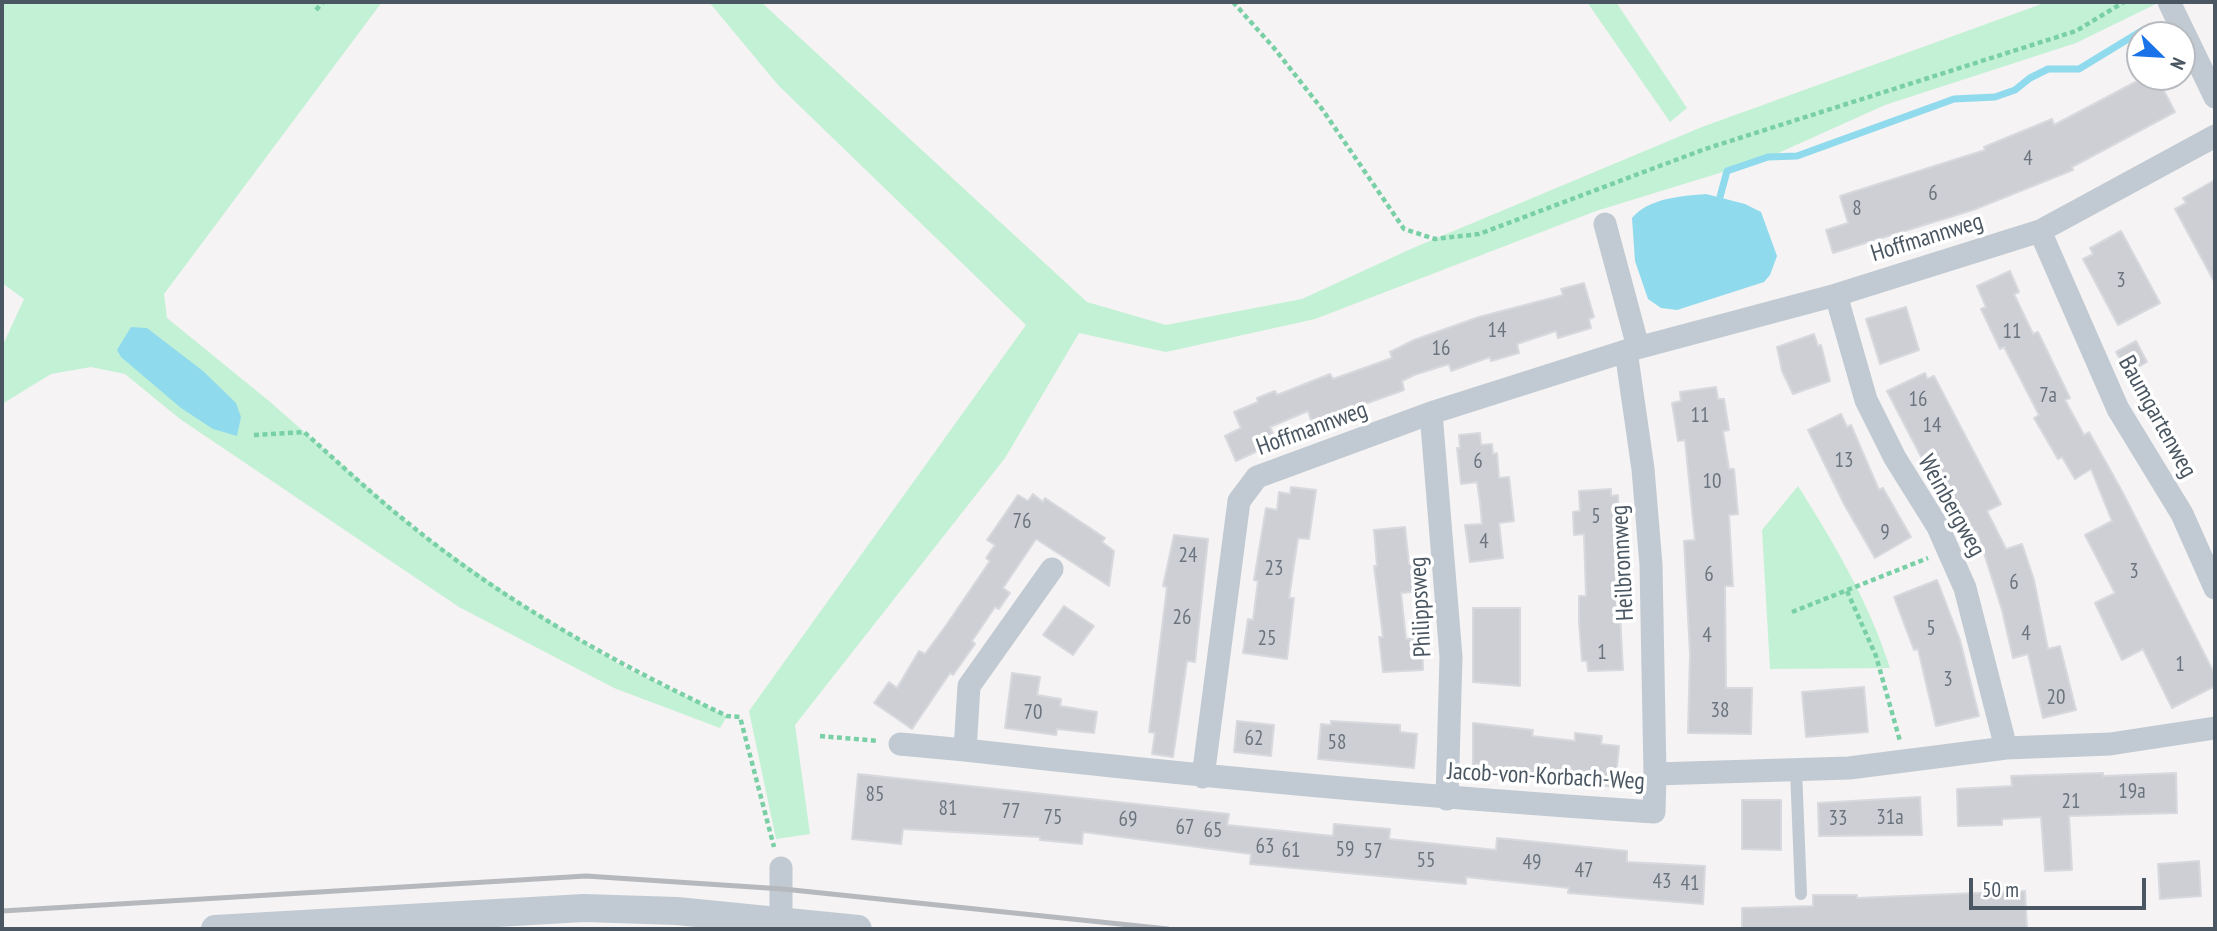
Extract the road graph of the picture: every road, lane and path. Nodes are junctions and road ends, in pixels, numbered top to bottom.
1 (323, 2) edge
2 (1233, 2) edge
3 (2124, 2) edge
4 (2169, 2) edge
5 (316, 10) dead end
6 (2215, 97) edge
7 (2215, 136) edge
8 (1605, 224) dead end
9 (2040, 231) junction
10 (1836, 295) junction
11 (1632, 349) junction
12 (1431, 413) junction
13 (254, 435) dead end
14 (1948, 550) junction
15 (1052, 569) dead end
16 (2215, 588) edge
17 (1847, 591) junction
18 (1792, 612) dead end
19 (2215, 728) edge
20 (820, 736) dead end
21 (900, 744) joint
22 (2006, 748) junction
23 (965, 750) junction
24 (1902, 761) junction
25 (1796, 770) junction
26 (1655, 774) junction
27 (1203, 777) junction
28 (1447, 799) junction
29 (781, 868) joint
30 (1801, 894) dead end
31 (531, 919) edge
32 (781, 921) junction
33 (215, 929) edge
34 (858, 929) edge

1 - 5 path
2 - 3 path
4 - 6 street
7 - 9 street, Hoffmannweg
8 - 11 street
9 - 10 street, Hoffmannweg
9 - 16 street, Baumgartenweg
10 - 11 street, Hoffmannweg
10 - 14 street, Weinbergweg
11 - 12 street, Hoffmannweg
11 - 26 street, Heilbronnweg
12 - 27 street, Hoffmannweg
12 - 28 street, Philippsweg
13 - 29 path
14 - 17 path
14 - 22 street, Weinbergweg
15 - 23 street
17 - 18 path
17 - 24 path
19 - 22 street, Jacob-von-Korbach-Weg
20 - 21 path
21 - 23 street, Jacob-von-Korbach-Weg
22 - 24 street, Jacob-von-Korbach-Weg
23 - 27 street, Jacob-von-Korbach-Weg
24 - 25 street, Jacob-von-Korbach-Weg
25 - 26 street, Jacob-von-Korbach-Weg
25 - 30 lane
26 - 28 street, Jacob-von-Korbach-Weg
27 - 28 street, Jacob-von-Korbach-Weg
29 - 32 street
31 - 32 street
31 - 33 street
32 - 34 street

